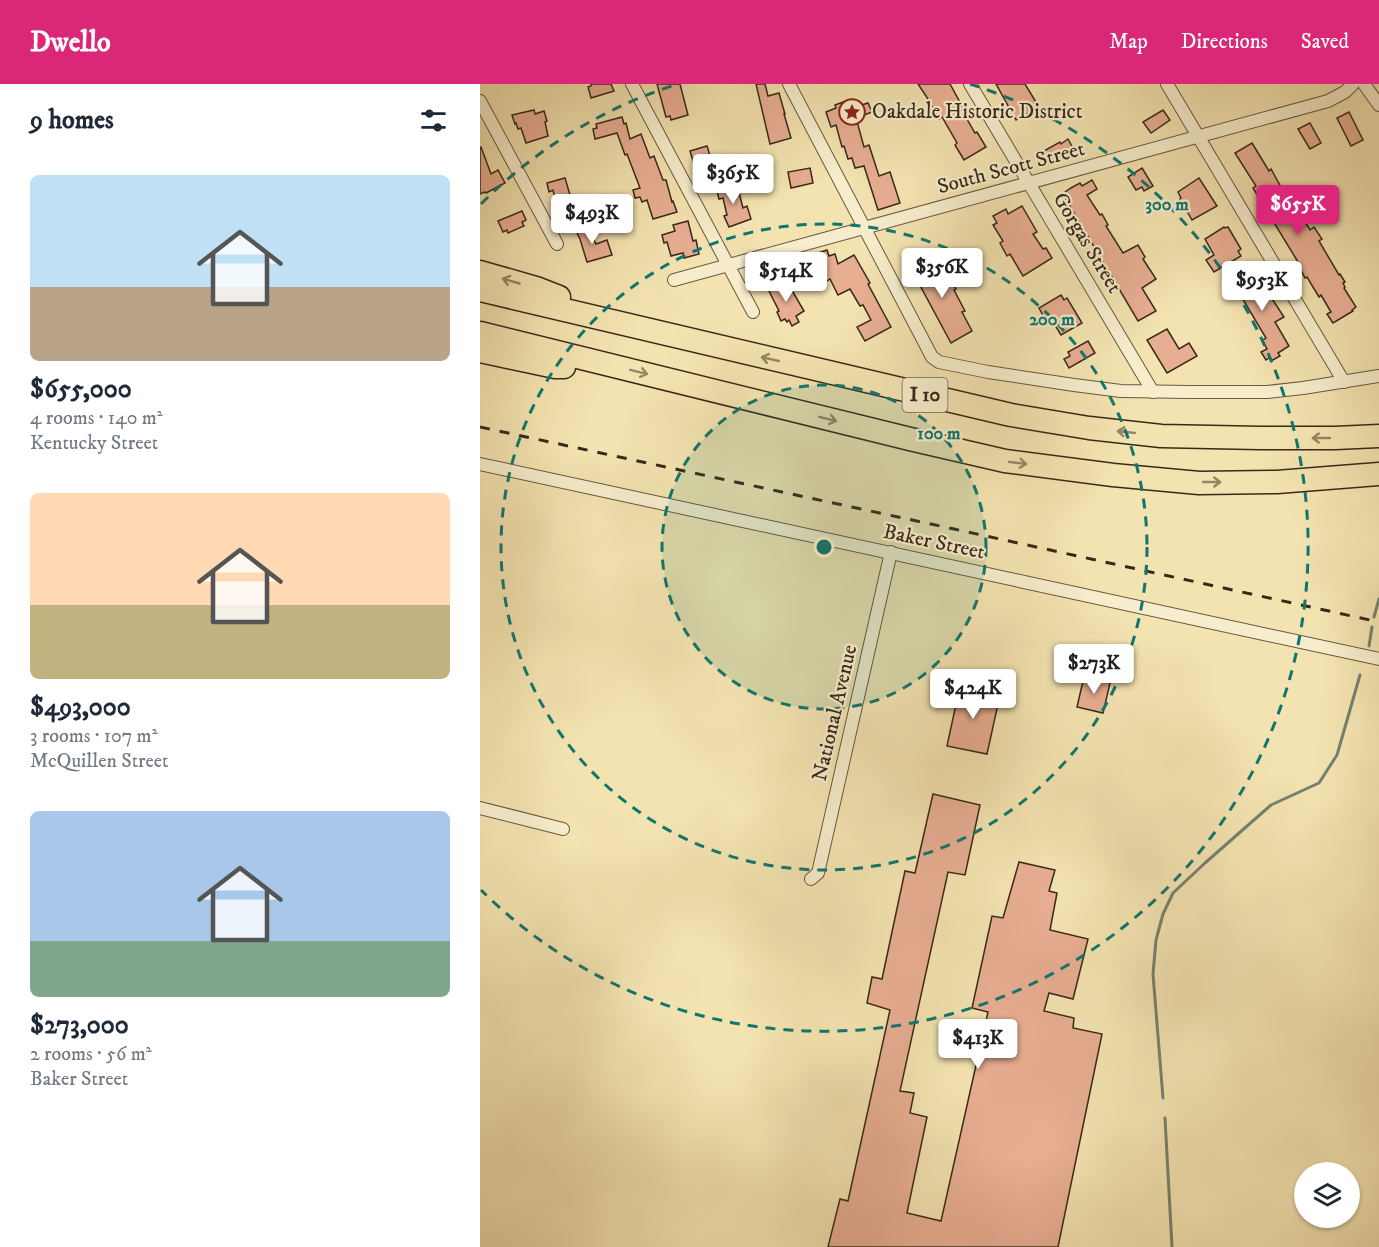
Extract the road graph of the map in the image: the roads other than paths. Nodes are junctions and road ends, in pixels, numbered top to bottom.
1 (632, 84) edge
2 (789, 84) edge
3 (970, 84) edge
4 (1167, 84) edge
5 (1353, 84) edge
6 (1364, 84) edge
7 (480, 101) edge
8 (1379, 105) edge
9 (1199, 138) junction
10 (1028, 183) junction
11 (864, 227) junction
12 (556, 244) dead end
13 (727, 264) junction
14 (480, 272) edge
15 (674, 280) dead end
16 (480, 290) edge
17 (753, 312) dead end
18 (624, 325) junction
19 (480, 333) edge
20 (480, 351) edge
21 (612, 366) junction
22 (1379, 375) edge
23 (1344, 381) junction
24 (1153, 392) junction
25 (1379, 436) edge
26 (480, 464) edge
27 (1379, 474) edge
28 (891, 552) junction
29 (1379, 659) edge
30 (480, 808) edge
31 (563, 829) dead end
32 (811, 879) dead end

1 - 13 street
2 - 11 street
3 - 10 street, Gorgas Street
4 - 9 street
5 - 9 street, South Scott Street
6 - 8 street
7 - 12 street
9 - 10 street, South Scott Street
9 - 23 street
10 - 11 street, South Scott Street
10 - 24 street, Gorgas Street
11 - 13 street, South Scott Street
11 - 24 street
13 - 15 street, South Scott Street
13 - 17 street
18 -> 14 highway
16 - 18 highway, I 10
25 -> 18 highway, I 10
19 - 21 highway, I 10
20 - 21 highway
21 -> 27 highway, I 10
22 - 23 street
23 - 24 street
26 - 28 street, Baker Street
28 - 29 street, Baker Street
28 - 32 street, National Avenue
30 - 31 street

